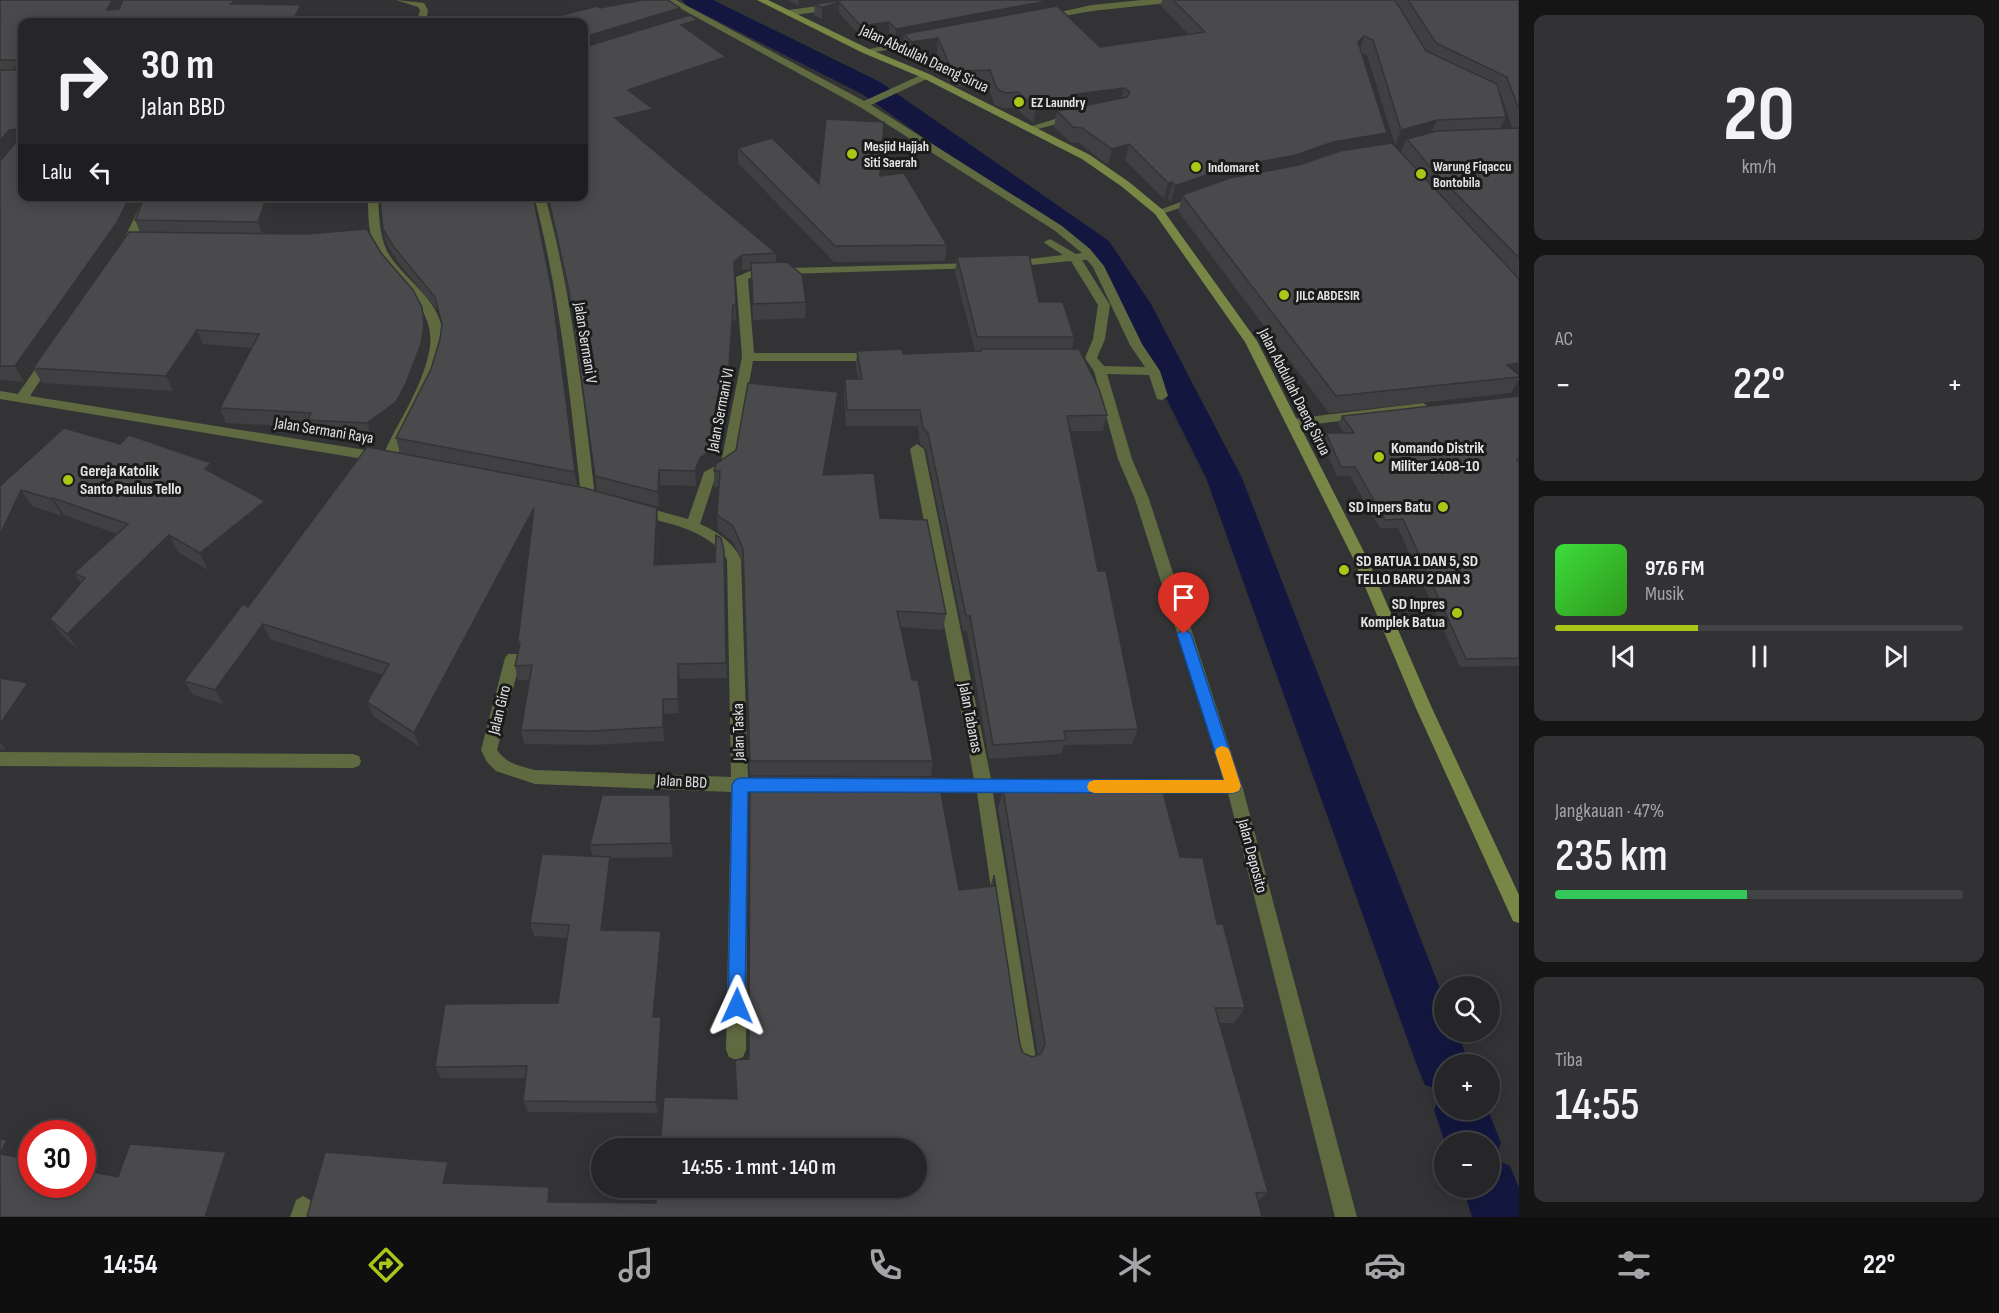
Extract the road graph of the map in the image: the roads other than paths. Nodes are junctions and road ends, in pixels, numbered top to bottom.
1 (400, 0) edge
2 (669, 0) edge
3 (761, 0) edge
4 (1167, 0) edge
5 (847, 5) edge
6 (788, 13) junction
7 (423, 18) edge
8 (1038, 18) edge
9 (936, 37) edge
10 (866, 51) junction
11 (926, 76) junction
12 (864, 105) junction
13 (1085, 113) edge
14 (1031, 128) junction
15 (1212, 193) edge
16 (149, 201) edge
17 (373, 201) edge
18 (540, 201) edge
19 (1159, 212) junction
20 (1050, 242) dead end
21 (1090, 256) junction
22 (1075, 258) junction
23 (117, 260) edge
24 (56, 348) edge
25 (748, 357) junction
26 (890, 357) edge
27 (1100, 370) junction
28 (1154, 371) junction
29 (0, 394) edge
30 (1162, 396) dead end
31 (22, 398) junction
32 (1438, 406) edge
33 (1292, 423) junction
34 (917, 449) dead end
35 (587, 497) edge
36 (620, 505) edge
37 (692, 527) junction
38 (513, 658) dead end
39 (0, 759) edge
40 (353, 761) dead end
41 (562, 777) joint
42 (740, 785) junction
43 (763, 785) edge
44 (903, 786) edge
45 (1233, 786) junction
46 (984, 787) junction
47 (1519, 915) edge
48 (736, 1050) dead end
49 (1026, 1059) edge
50 (1346, 1217) edge

1 - 7 street
2 - 12 street
3 - 6 main road, Jalan Abdullah Daeng Sirua
4 - 8 street
5 - 6 street
6 - 10 main road, Jalan Abdullah Daeng Sirua
9 - 10 street
10 - 11 main road, Jalan Abdullah Daeng Sirua
11 - 12 street
11 - 14 main road, Jalan Abdullah Daeng Sirua
12 - 21 street
13 - 14 street
14 - 19 main road, Jalan Abdullah Daeng Sirua
15 - 19 street
16 - 23 street
17 - 31 street, Jalan Sermani Raya
18 - 35 street, Jalan Sermani V
19 - 33 main road, Jalan Abdullah Daeng Sirua
20 - 22 street
21 - 22 street
21 - 28 street
22 - 25 street
22 - 27 street
24 - 31 street
25 - 26 street
25 - 37 street, Jalan Sermani VI
27 - 28 street
27 - 45 street, Jalan Deposito
28 - 30 street
29 - 31 street, Jalan Sermani Raya
32 - 33 street
33 - 47 main road, Jalan Abdullah Daeng Sirua
34 - 46 street, Jalan Tabanas
36 - 37 street
37 - 42 street, Jalan Taska
38 - 41 street, Jalan Giro
39 - 40 street
41 - 42 street, Jalan BBD
42 - 43 street, Jalan BBD
42 - 48 street, Jalan Taska
44 - 46 street
45 - 46 street
45 - 50 street, Jalan Deposito
46 - 49 street, Jalan Tabanas

